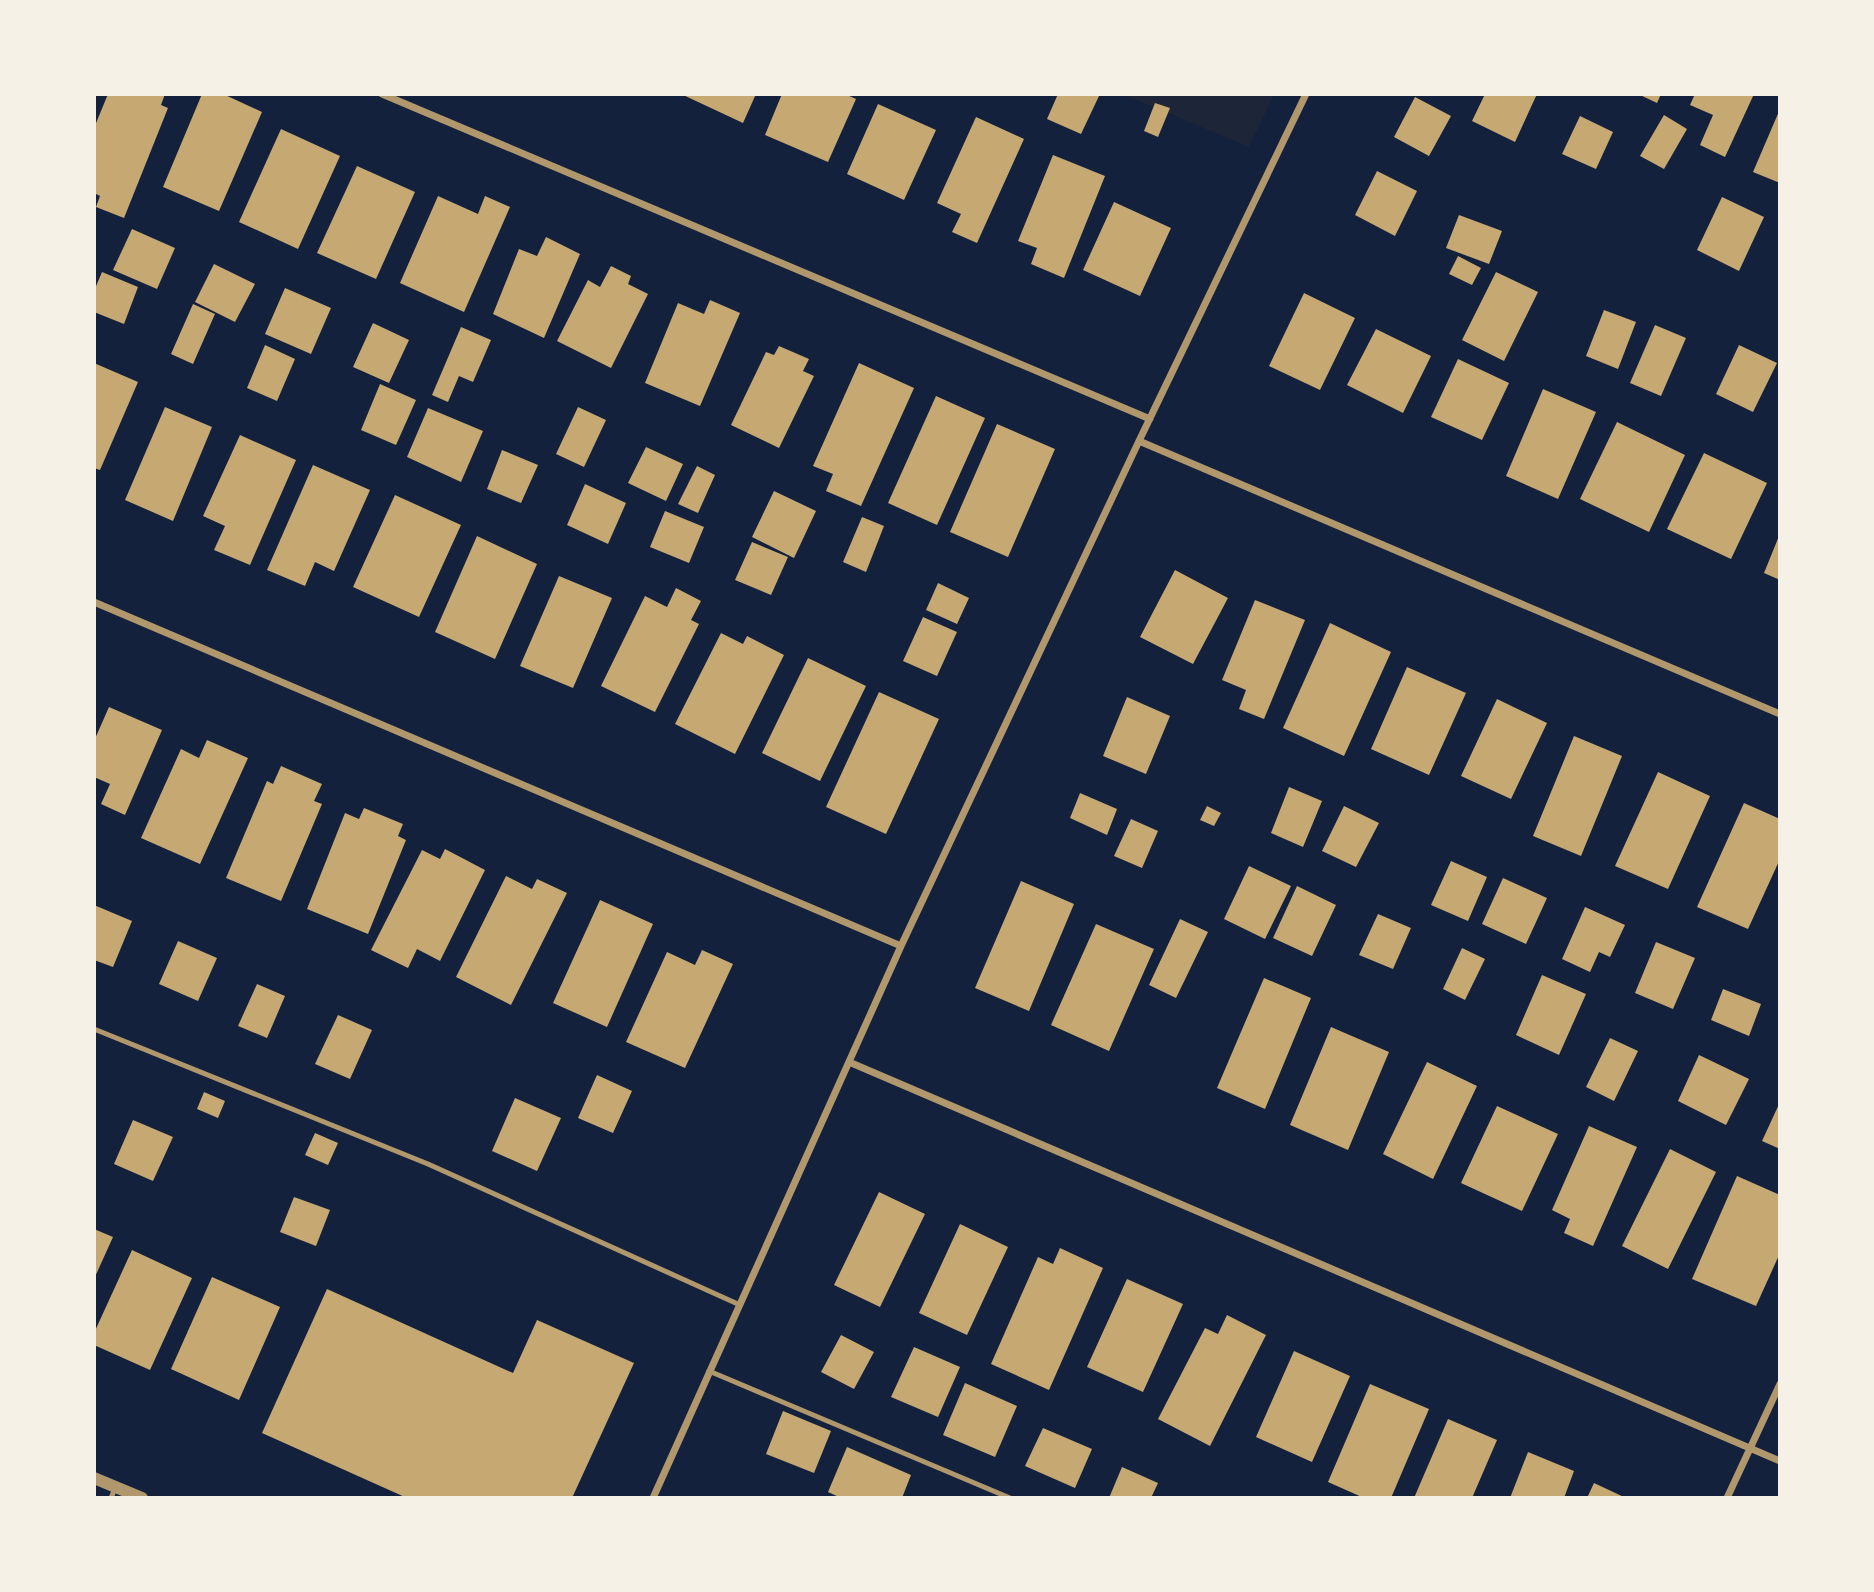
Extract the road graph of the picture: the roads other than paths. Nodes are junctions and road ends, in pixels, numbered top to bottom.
1 (382, 94) edge
2 (1306, 94) edge
3 (1150, 419) junction
4 (1139, 441) junction
5 (94, 602) edge
6 (1780, 714) edge
7 (901, 946) junction
8 (94, 1028) edge
9 (849, 1062) junction
10 (740, 1305) junction
11 (709, 1371) junction
12 (1780, 1384) edge
13 (1749, 1448) junction
14 (1780, 1461) edge
15 (94, 1478) edge
16 (113, 1492) edge
17 (142, 1497) edge
18 (653, 1497) edge
19 (1010, 1497) edge
20 (1727, 1497) edge

1 - 3 street
2 - 3 street
3 - 4 street
4 - 6 street
4 - 7 street
5 - 7 street
7 - 9 street
8 - 10 lane
9 - 10 street
9 - 13 street
10 - 11 street
11 - 18 street
11 - 19 lane
12 - 13 street
13 - 14 street
13 - 20 street
15 - 16 street
16 - 17 street

